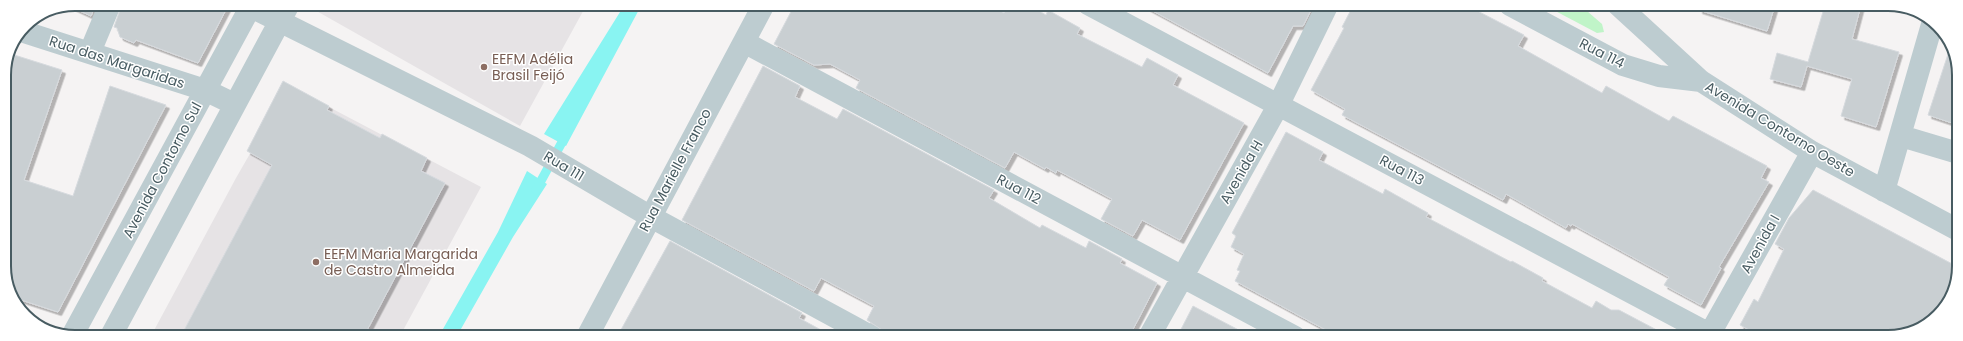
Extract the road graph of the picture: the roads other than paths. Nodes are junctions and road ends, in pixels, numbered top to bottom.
1 (107, 11) edge
2 (248, 11) edge
3 (760, 11) edge
4 (1101, 11) edge
5 (1325, 11) edge
6 (1523, 11) edge
7 (1626, 11) edge
8 (284, 13) edge
9 (1932, 29) edge
10 (27, 33) edge
11 (744, 42) junction
12 (90, 52) junction
13 (1701, 81) junction
14 (205, 90) junction
15 (234, 104) junction
16 (1279, 104) junction
17 (1901, 136) junction
18 (1952, 151) edge
19 (1812, 152) junction
20 (1884, 191) junction
21 (651, 217) junction
22 (1952, 227) edge
23 (1182, 276) junction
24 (75, 330) edge
25 (114, 330) edge
26 (590, 330) edge
27 (859, 330) edge
28 (1153, 330) edge
29 (1282, 330) edge
30 (1700, 330) edge
31 (1714, 330) edge

1 - 12 street
2 - 14 street, Avenida Contorno Sul
3 - 11 street, Rua Marielle Franco
4 - 16 street, Rua 113
5 - 16 street, Avenida H
6 - 13 street, Rua 114
7 - 13 street, Avenida Contorno Oeste
8 - 15 street
8 - 21 street, Rua 111
9 - 17 street
10 - 12 street, Rua das Margaridas
11 - 21 street, Rua Marielle Franco
11 - 23 street, Rua 112
12 - 14 street, Rua das Margaridas
13 - 19 street, Avenida Contorno Oeste
14 - 15 street, Rua das Margaridas
14 - 24 street, Avenida Contorno Sul
15 - 25 street
16 - 23 street, Avenida H
16 - 30 street, Rua 113
17 - 18 street
17 - 20 street
19 - 20 street, Avenida Contorno Oeste
19 - 31 street, Avenida I
20 - 22 street, Avenida Contorno Oeste
21 - 26 street, Rua Marielle Franco
21 - 27 street, Rua 111
23 - 28 street, Avenida H
23 - 29 street, Rua 112

